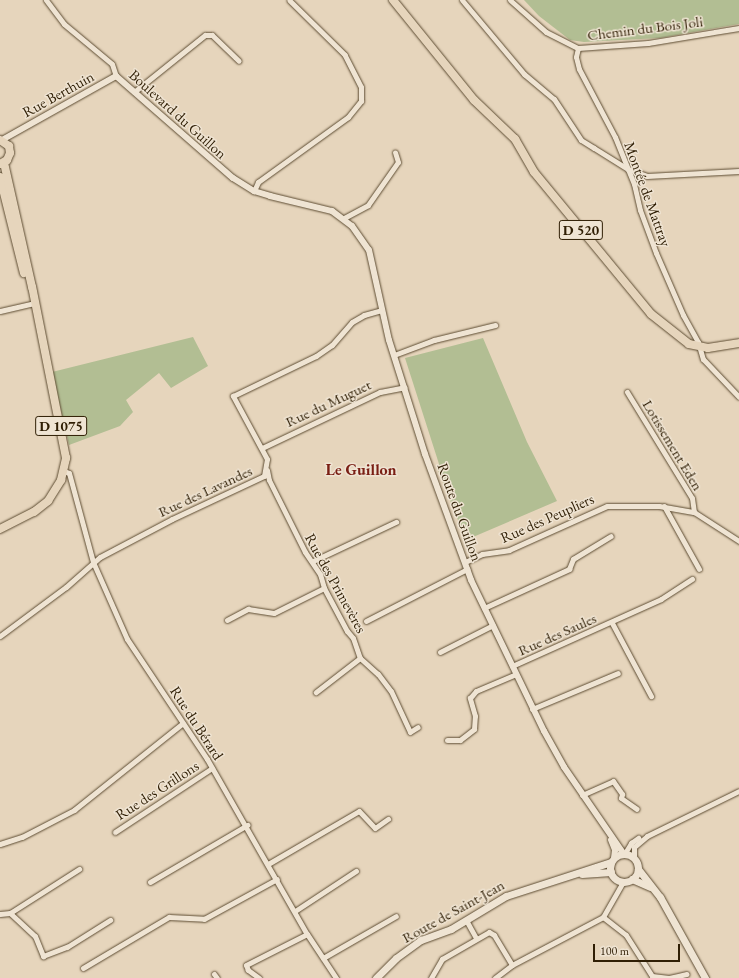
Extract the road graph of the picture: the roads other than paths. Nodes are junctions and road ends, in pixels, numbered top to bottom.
1 (46, 0) edge
2 (289, 0) edge
3 (392, 0) edge
4 (462, 0) edge
5 (510, 0) edge
6 (739, 28) edge
7 (578, 48) junction
8 (239, 61) dead end
9 (116, 76) junction
10 (134, 92) junction
11 (2, 140) edge
12 (396, 152) dead end
13 (2, 163) edge
14 (628, 169) junction
15 (739, 171) edge
16 (0, 177) edge
17 (254, 191) junction
18 (321, 208) joint
19 (344, 218) junction
20 (35, 303) junction
21 (381, 310) junction
22 (0, 311) edge
23 (495, 325) dead end
24 (739, 343) edge
25 (700, 348) junction
26 (394, 355) junction
27 (405, 387) junction
28 (627, 392) dead end
29 (739, 396) edge
30 (262, 448) junction
31 (267, 469) junction
32 (64, 471) junction
33 (664, 506) junction
34 (694, 512) junction
35 (396, 522) dead end
36 (0, 529) edge
37 (611, 536) dead end
38 (739, 541) edge
39 (313, 561) junction
40 (93, 562) junction
41 (465, 562) junction
42 (467, 569) junction
43 (699, 569) dead end
44 (692, 579) dead end
45 (324, 588) junction
46 (484, 608) junction
47 (227, 620) dead end
48 (366, 622) dead end
49 (612, 623) junction
50 (493, 625) junction
51 (0, 636) edge
52 (440, 652) dead end
53 (360, 658) junction
54 (512, 666) junction
55 (618, 673) dead end
56 (516, 674) junction
57 (316, 692) dead end
58 (651, 696) dead end
59 (532, 709) junction
60 (183, 723) junction
61 (418, 727) dead end
62 (447, 740) dead end
63 (212, 768) junction
64 (739, 791) edge
65 (582, 794) junction
66 (637, 808) dead end
67 (388, 819) dead end
68 (603, 824) junction
69 (247, 825) junction
70 (115, 832) dead end
71 (647, 836) junction
72 (0, 844) edge
73 (624, 853) junction
74 (634, 858) junction
75 (612, 860) junction
76 (268, 864) junction
77 (78, 869) dead end
78 (638, 869) junction
79 (356, 870) dead end
80 (611, 872) junction
81 (277, 879) junction
82 (550, 879) junction
83 (632, 880) junction
84 (150, 882) dead end
85 (623, 882) junction
86 (295, 911) junction
87 (10, 913) junction
88 (0, 914) edge
89 (396, 916) dead end
90 (603, 917) junction
91 (110, 920) dead end
92 (466, 920) junction
93 (674, 924) junction
94 (308, 934) junction
95 (476, 938) junction
96 (323, 958) junction
97 (512, 965) junction
98 (83, 968) dead end
99 (687, 974) dead end
100 (259, 978) edge
101 (336, 978) edge
102 (376, 978) edge
103 (431, 978) edge
104 (496, 978) edge
105 (705, 978) edge

1 - 9 street, Boulevard du Guillon
2 - 17 street
3 - 25 main road, D 520
4 - 14 street
5 - 7 street
6 - 7 street, Chemin du Bois Joli
7 - 14 street, Montée de Mattray
8 - 10 street
9 - 10 street, Boulevard du Guillon
9 - 11 street, Rue Berthuin
10 - 17 street, Boulevard du Guillon
11 - 13 main road
12 - 19 street
13 - 20 main road, D 1075
14 - 15 street
14 - 25 street, Montée de Mattray
16 - 20 main road, D 1075
17 - 18 street, Boulevard du Guillon
18 - 19 street, Route du Guillon
19 - 21 street, Route du Guillon
20 - 22 street
20 - 32 main road, D 1075
21 - 26 street, Route du Guillon
21 - 30 street, Rue des Lavandes
23 - 26 street
24 - 25 main road, D 520
25 - 29 street, Montée de Mattray
26 - 27 street, Route du Guillon
27 - 30 street, Rue du Muguet
27 - 41 street, Route du Guillon
28 - 34 street, Lotissement Eden
30 - 31 street, Rue des Lavandes
31 - 39 street, Rue des Primevères
31 - 40 street, Rue des Lavandes
32 - 36 main road, D 1075
32 - 40 street, Rue du Bérard
33 - 34 street, Rue des Peupliers
33 - 41 street, Rue des Peupliers
33 - 43 street
34 - 38 street, Rue des Peupliers
35 - 39 street
37 - 46 street
39 - 45 street, Rue des Primevères
40 - 51 street, Rue des Lavandes
40 - 60 street, Rue du Bérard
41 - 42 street, Route du Guillon
42 - 46 street, Route du Guillon
42 - 48 street
44 - 49 street, Rue des Saules
45 - 47 street
45 - 53 street, Rue des Primevères
46 - 50 street, Route du Guillon
49 - 54 street, Rue des Saules
49 - 58 street, Rue des Saules
50 - 52 street
50 - 54 street, Route du Guillon
53 - 57 street
53 - 61 street
54 - 56 street, Route du Guillon
55 - 59 street
56 - 59 street, Route du Guillon
56 - 62 street
59 - 65 street, Route du Guillon
60 - 63 street, Rue du Bérard
60 - 72 street
63 - 69 street, Rue du Bérard
63 - 70 street, Rue des Grillons
64 - 71 street
65 - 66 street
65 - 68 street, Route du Guillon
67 - 76 street
68 - 73 street, Route du Guillon
68 - 75 street, Route du Guillon
69 - 76 street, Rue du Bérard
69 - 84 street
71 - 73 street
71 - 74 street
73 - 74 main road
73 - 75 main road
74 - 78 main road
75 - 80 main road
75 - 82 main road, Route de Saint-Jean
76 - 81 street, Rue du Bérard
77 - 87 street
78 - 83 main road
78 - 93 main road
79 - 86 street
80 - 82 main road, Route de Saint-Jean
80 - 85 main road
81 - 86 street, Rue du Bérard
81 - 98 street
82 - 92 main road, Route de Saint-Jean
83 - 85 main road
83 - 93 main road
85 - 90 street
86 - 94 street, Rue du Bérard
87 - 88 street
87 - 91 street
89 - 96 street
90 - 97 street
90 - 99 street
92 - 95 street
92 - 102 main road, Route de Saint-Jean
93 - 105 main road
94 - 96 street, Rue du Bérard
94 - 100 street
95 - 97 street
95 - 103 street
96 - 101 street, Rue du Bérard
97 - 104 street

